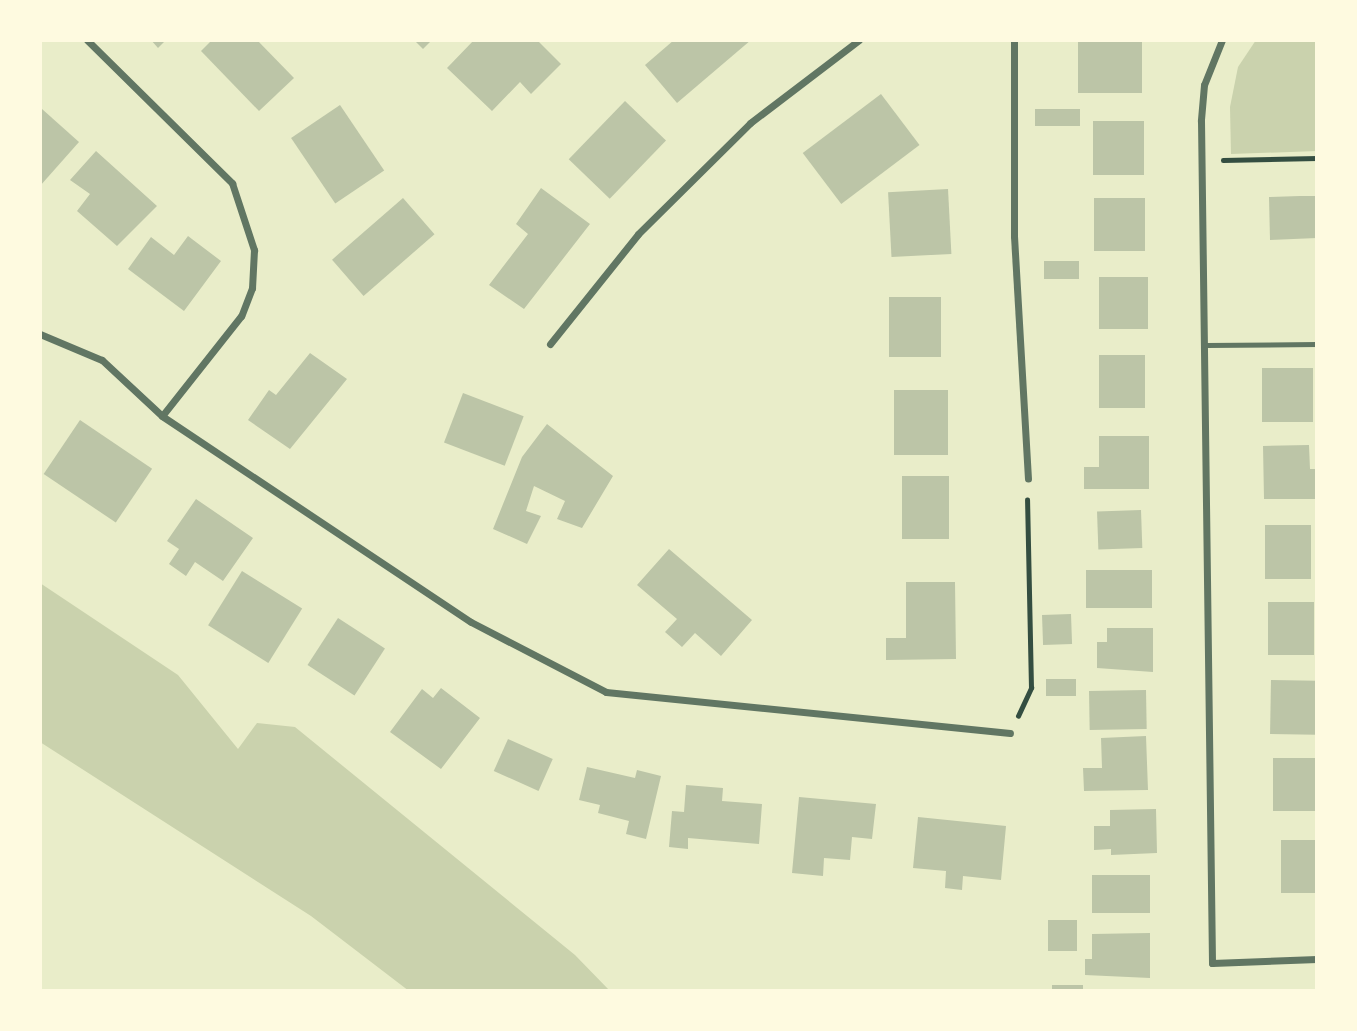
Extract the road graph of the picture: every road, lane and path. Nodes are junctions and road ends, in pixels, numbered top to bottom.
1 (88, 40) edge
2 (859, 40) edge
3 (1014, 40) edge
4 (1222, 40) edge
5 (1317, 158) edge
6 (1201, 160) junction
7 (40, 334) edge
8 (550, 344) dead end
9 (1317, 344) edge
10 (1206, 345) junction
11 (162, 416) junction
12 (1028, 479) dead end
13 (1025, 526) dead end
14 (1010, 733) joint
15 (1317, 959) edge

1 - 11 street
2 - 8 street
3 - 12 street
4 - 6 street
5 - 6 path
6 - 10 street
7 - 11 street
9 - 10 lane
10 - 15 street
11 - 14 street
13 - 14 path

